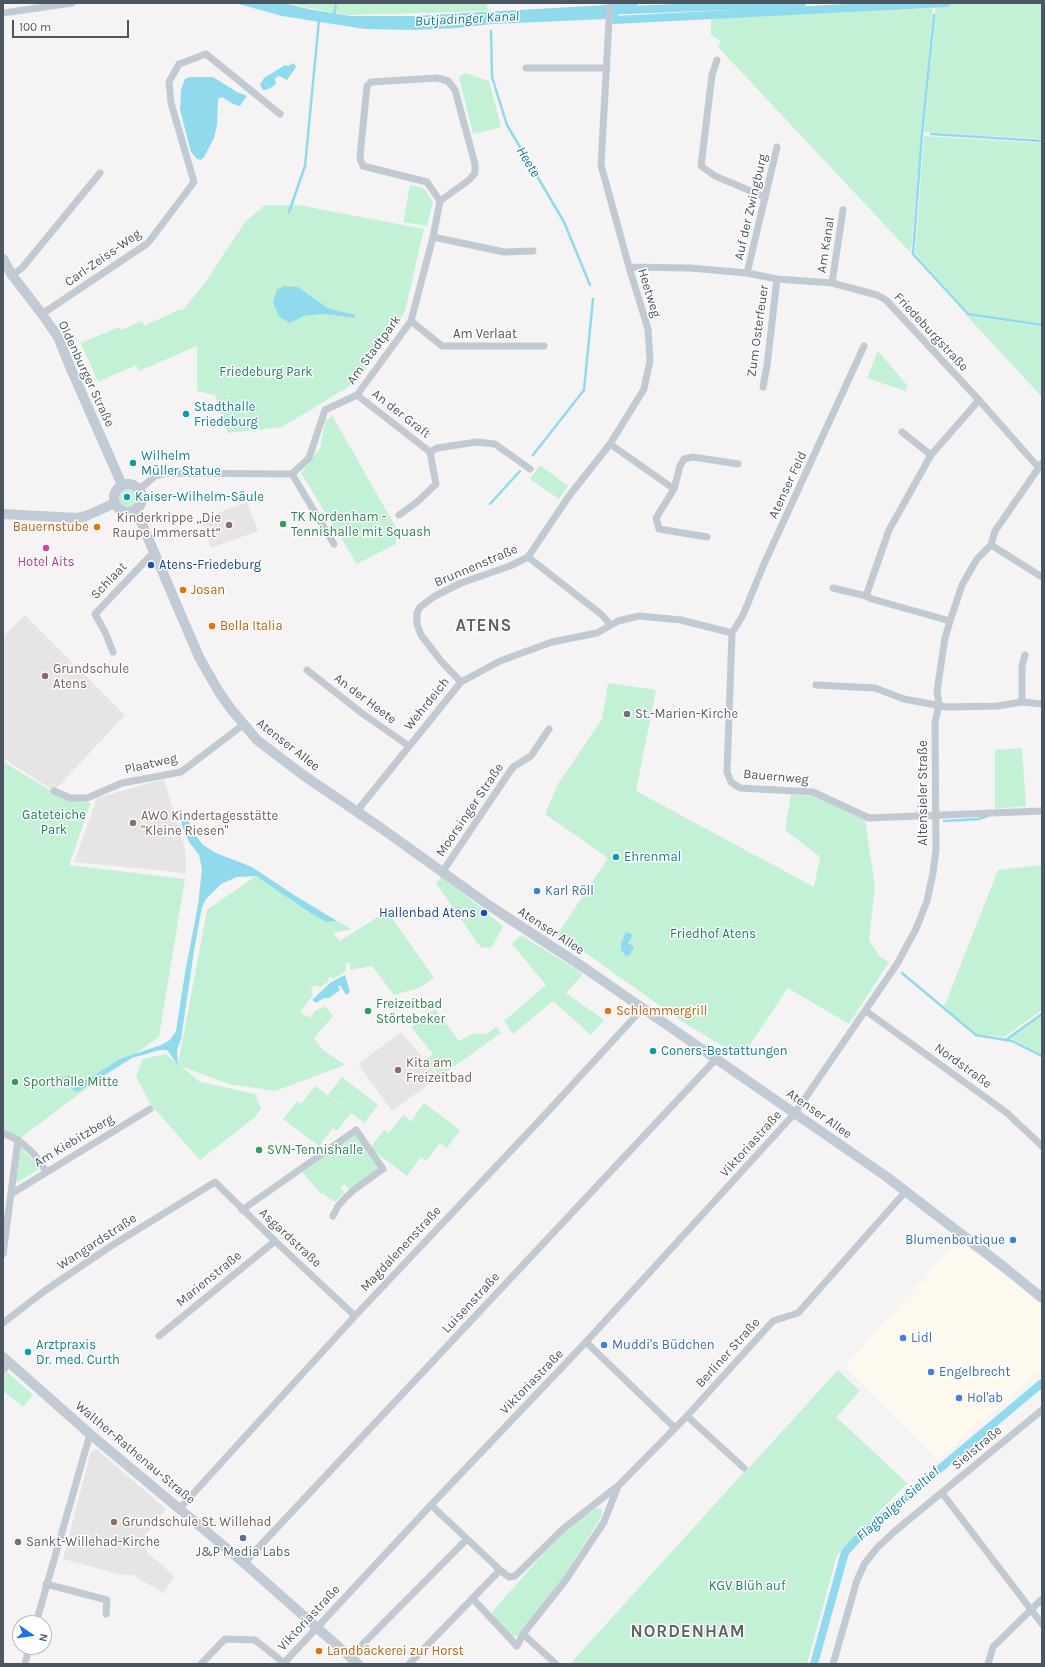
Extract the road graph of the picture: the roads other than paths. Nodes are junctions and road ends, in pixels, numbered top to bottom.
1 (72, 3) edge
2 (610, 5) edge
3 (3, 13) edge
4 (716, 60) dead end
5 (526, 68) dead end
6 (607, 68) junction
7 (280, 114) dead end
8 (777, 147) dead end
9 (100, 173) dead end
10 (765, 197) junction
11 (440, 201) junction
12 (843, 210) dead end
13 (433, 237) junction
14 (533, 251) dead end
15 (3, 259) edge
16 (629, 267) junction
17 (747, 273) junction
18 (12, 275) junction
19 (777, 279) junction
20 (832, 283) junction
21 (42, 314) junction
22 (411, 320) junction
23 (544, 346) dead end
24 (864, 346) dead end
25 (763, 387) dead end
26 (357, 395) junction
27 (978, 400) junction
28 (902, 432) dead end
29 (610, 444) junction
30 (430, 452) junction
31 (931, 455) junction
32 (738, 464) dead end
33 (1040, 465) edge
34 (530, 469) dead end
35 (292, 474) junction
36 (122, 485) junction
37 (140, 489) junction
38 (674, 489) junction
39 (115, 503) junction
40 (136, 510) junction
41 (3, 514) edge
42 (399, 515) dead end
43 (706, 537) dead end
44 (334, 544) dead end
45 (991, 545) junction
46 (154, 552) junction
47 (528, 557) junction
48 (1042, 577) edge
49 (833, 588) dead end
50 (866, 596) junction
51 (950, 621) junction
52 (610, 624) junction
53 (732, 633) junction
54 (114, 652) dead end
55 (1025, 655) dead end
56 (307, 670) dead end
57 (461, 682) junction
58 (816, 686) dead end
59 (1022, 702) junction
60 (939, 704) junction
61 (1042, 704) edge
62 (243, 725) junction
63 (549, 729) dead end
64 (409, 746) junction
65 (54, 791) dead end
66 (1042, 811) edge
67 (357, 812) junction
68 (935, 815) junction
69 (443, 871) junction
70 (642, 1009) junction
71 (866, 1011) junction
72 (716, 1059) junction
73 (150, 1109) dead end
74 (795, 1113) junction
75 (3, 1133) edge
76 (18, 1140) junction
77 (1042, 1146) edge
78 (46, 1171) junction
79 (208, 1186) joint
80 (906, 1191) junction
81 (10, 1194) junction
82 (242, 1210) junction
83 (333, 1216) dead end
84 (275, 1241) junction
85 (3, 1254) edge
86 (1041, 1295) edge
87 (355, 1316) junction
88 (3, 1323) edge
89 (159, 1336) dead end
90 (586, 1342) junction
91 (5, 1363) edge
92 (1042, 1410) edge
93 (687, 1416) junction
94 (675, 1428) junction
95 (90, 1434) junction
96 (744, 1468) dead end
97 (619, 1485) junction
98 (942, 1493) junction
99 (431, 1505) junction
100 (180, 1508) junction
101 (467, 1539) junction
102 (244, 1563) junction
103 (500, 1570) junction
104 (46, 1584) junction
105 (473, 1598) junction
106 (1042, 1599) edge
107 (1031, 1608) junction
108 (106, 1614) dead end
109 (38, 1615) edge
110 (1042, 1624) edge
111 (317, 1626) junction
112 (523, 1634) junction
113 (354, 1660) edge
114 (201, 1664) edge
115 (283, 1664) edge
116 (409, 1664) edge
117 (556, 1664) edge
118 (833, 1664) edge
119 (988, 1664) edge

1 - 3 street
2 - 6 street, Heetweg
4 - 10 street
5 - 6 street
6 - 16 street, Heetweg
7 - 21 street, Carl-Zeiss-Weg
8 - 10 street, Auf der Zwingburg
9 - 18 street
10 - 17 street, Auf der Zwingburg
11 - 11 street
11 - 13 street, Am Stadtpark
12 - 20 street, Am Kanal
13 - 14 street
13 - 22 street, Am Stadtpark
15 - 18 street, Oldenburger Straße
16 - 17 street, Friedeburgstraße
16 - 29 street, Heetweg
17 - 19 street, Friedeburgstraße
18 - 21 street, Oldenburger Straße
19 - 20 street, Friedeburgstraße
19 - 25 street, Zum Osterfeuer
20 - 27 street, Friedeburgstraße
21 - 36 street, Oldenburger Straße
22 - 23 street, Am Verlaat
22 - 26 street, Am Stadtpark
24 - 53 street, Atenser Feld
26 - 30 street, An der Graft
26 - 35 street, Am Stadtpark
27 - 31 street
27 - 33 street, Friedeburgstraße
28 - 31 street
29 - 38 street
29 - 47 street, Heetweg
30 - 34 street, An der Graft
30 - 42 street, An der Graft
31 - 50 street
32 - 38 street
33 - 45 street, Altensieler Straße
35 - 37 street
35 - 44 street
36 - 37 street
36 - 39 street
37 - 40 street
38 - 43 street
39 - 40 street
39 - 41 street
40 - 46 street, Atenser Allee
45 - 48 street
45 - 51 street, Altensieler Straße
46 - 54 street, Schlaat
46 - 62 street, Atenser Allee
47 - 52 street, Brunnenstraße
47 - 57 street, Brunnenstraße
49 - 50 street
50 - 51 street
51 - 60 street, Altensieler Straße
52 - 53 street
52 - 57 street, Wehrdeich
53 - 68 street, Bauernweg
55 - 59 street
56 - 64 street, An der Heete
57 - 64 street, Wehrdeich
58 - 60 street
59 - 60 street
59 - 61 street
60 - 68 street, Altensieler Straße
62 - 65 street, Plaatweg
62 - 67 street, Atenser Allee
63 - 69 street, Moorsinger Straße
64 - 67 street, Wehrdeich
66 - 68 street, Bauernweg
67 - 69 street, Atenser Allee
68 - 71 street, Altensieler Straße
69 - 70 street, Atenser Allee
70 - 72 street, Atenser Allee
70 - 87 street, Magdalenenstraße
71 - 74 street, Altensieler Straße
71 - 77 street, Nordstraße
72 - 74 street, Atenser Allee
72 - 102 street, Luisenstraße
73 - 78 street, Am Kiebitzberg
74 - 80 street, Atenser Allee
74 - 90 street, Viktoriastraße
75 - 76 street
76 - 78 street
76 - 81 street
78 - 81 street, Am Kiebitzberg
79 - 82 street, Asgardstraße
79 - 88 street, Wangardstraße
80 - 86 street, Atenser Allee
80 - 93 street, Berliner Straße
81 - 85 street
82 - 83 street
82 - 84 street, Asgardstraße
84 - 87 street, Asgardstraße
84 - 89 street, Marienstraße
87 - 100 street, Magdalenenstraße
90 - 94 street
90 - 99 street, Viktoriastraße
91 - 95 street, Walther-Rathenau-Straße
92 - 98 street, Sielstraße
93 - 94 street, Berliner Straße
93 - 96 street
94 - 97 street, Berliner Straße
95 - 100 street, Walther-Rathenau-Straße
95 - 104 street
97 - 103 street, Berliner Straße
97 - 112 street, Berliner Straße
98 - 107 street
98 - 118 street, Sielstraße
99 - 101 street
99 - 111 street, Viktoriastraße
100 - 102 street, Walther-Rathenau-Straße
101 - 103 street
101 - 113 street
102 - 111 street, Walther-Rathenau-Straße
103 - 105 street
104 - 108 street
104 - 109 street
105 - 112 street, Berliner Straße
105 - 116 street
106 - 107 street
107 - 110 street
107 - 119 street
111 - 113 street, Walther-Rathenau-Straße
111 - 115 street, Viktoriastraße
112 - 117 street
114 - 115 street

